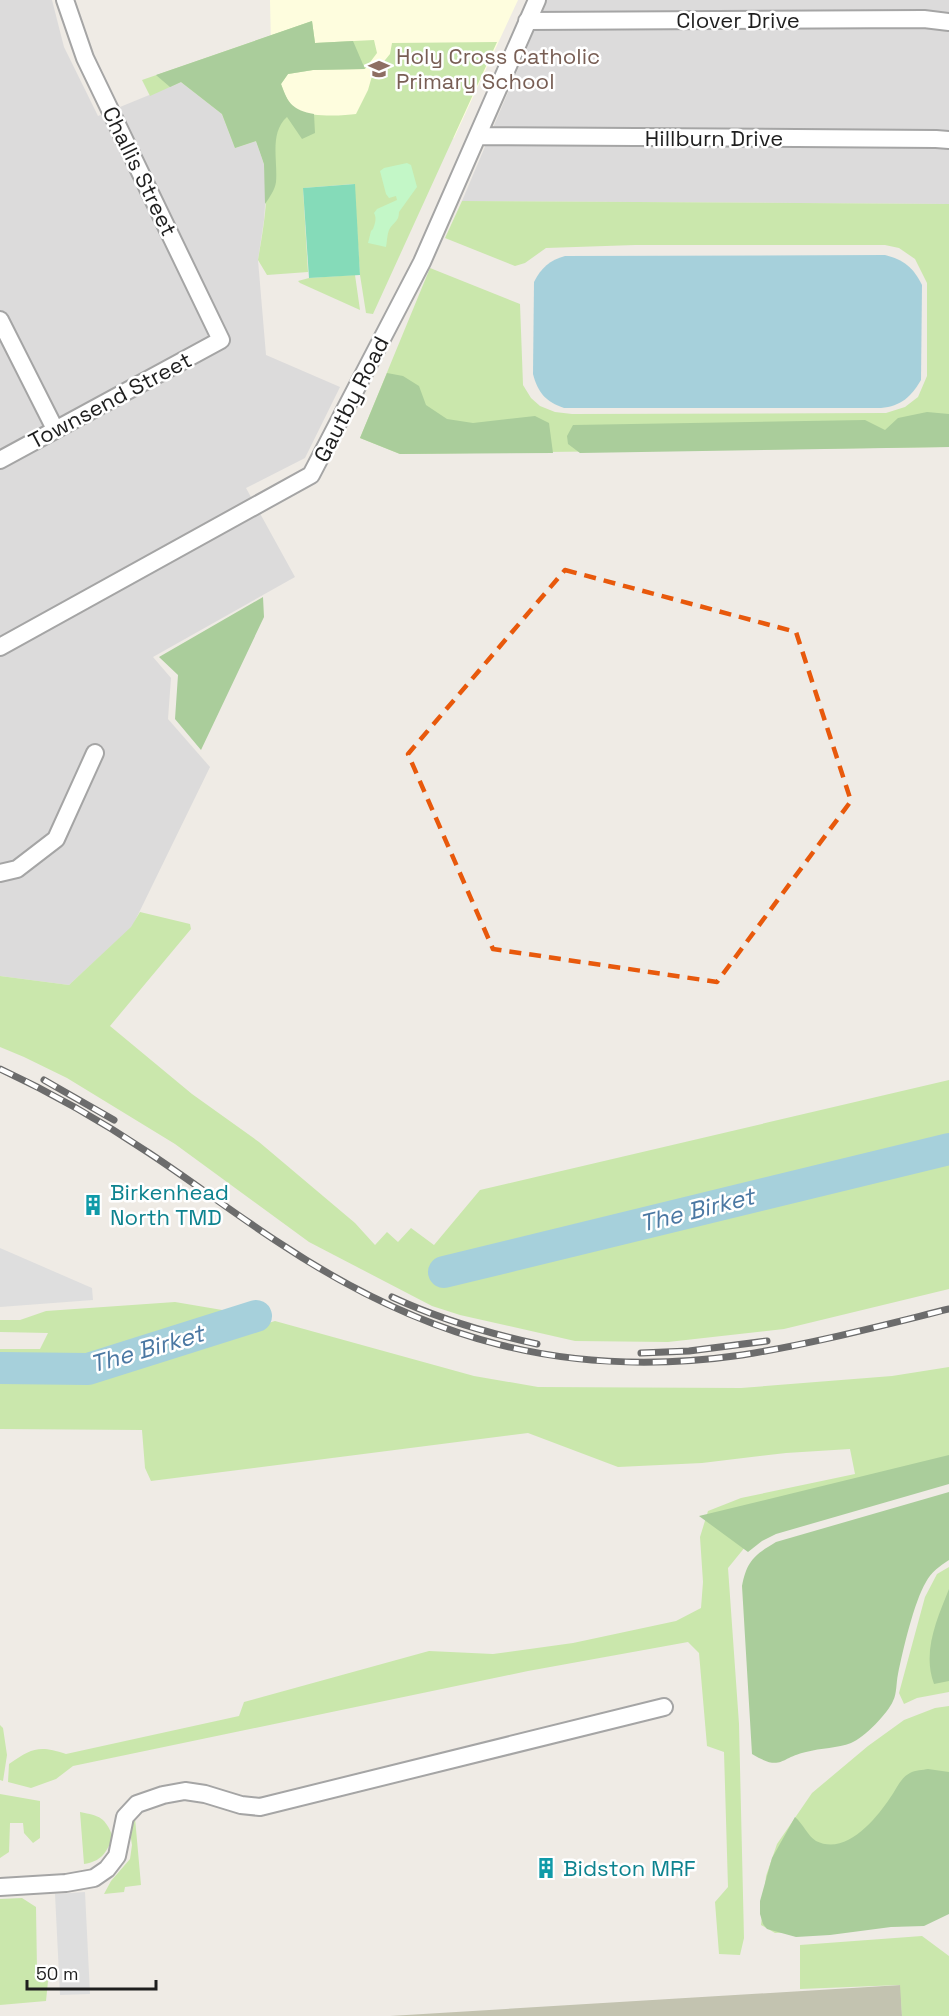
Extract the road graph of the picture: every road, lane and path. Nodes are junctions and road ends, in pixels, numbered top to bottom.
1 (65, 0) edge
2 (537, 0) edge
3 (527, 21) junction
4 (949, 22) edge
5 (478, 136) junction
6 (949, 140) edge
7 (0, 320) edge
8 (220, 340) joint
9 (55, 429) junction
10 (0, 460) edge
11 (0, 647) edge
12 (95, 753) dead end
13 (0, 873) edge
14 (664, 1707) dead end
15 (0, 1887) edge

1 - 8 street, Challis Street
2 - 3 street, Gautby Road
3 - 4 street, Clover Drive
3 - 5 street, Gautby Road
5 - 6 street, Hillburn Drive
5 - 11 street, Gautby Road
7 - 9 street
8 - 9 street, Townsend Street
9 - 10 street, Townsend Street
12 - 13 street
14 - 15 street

